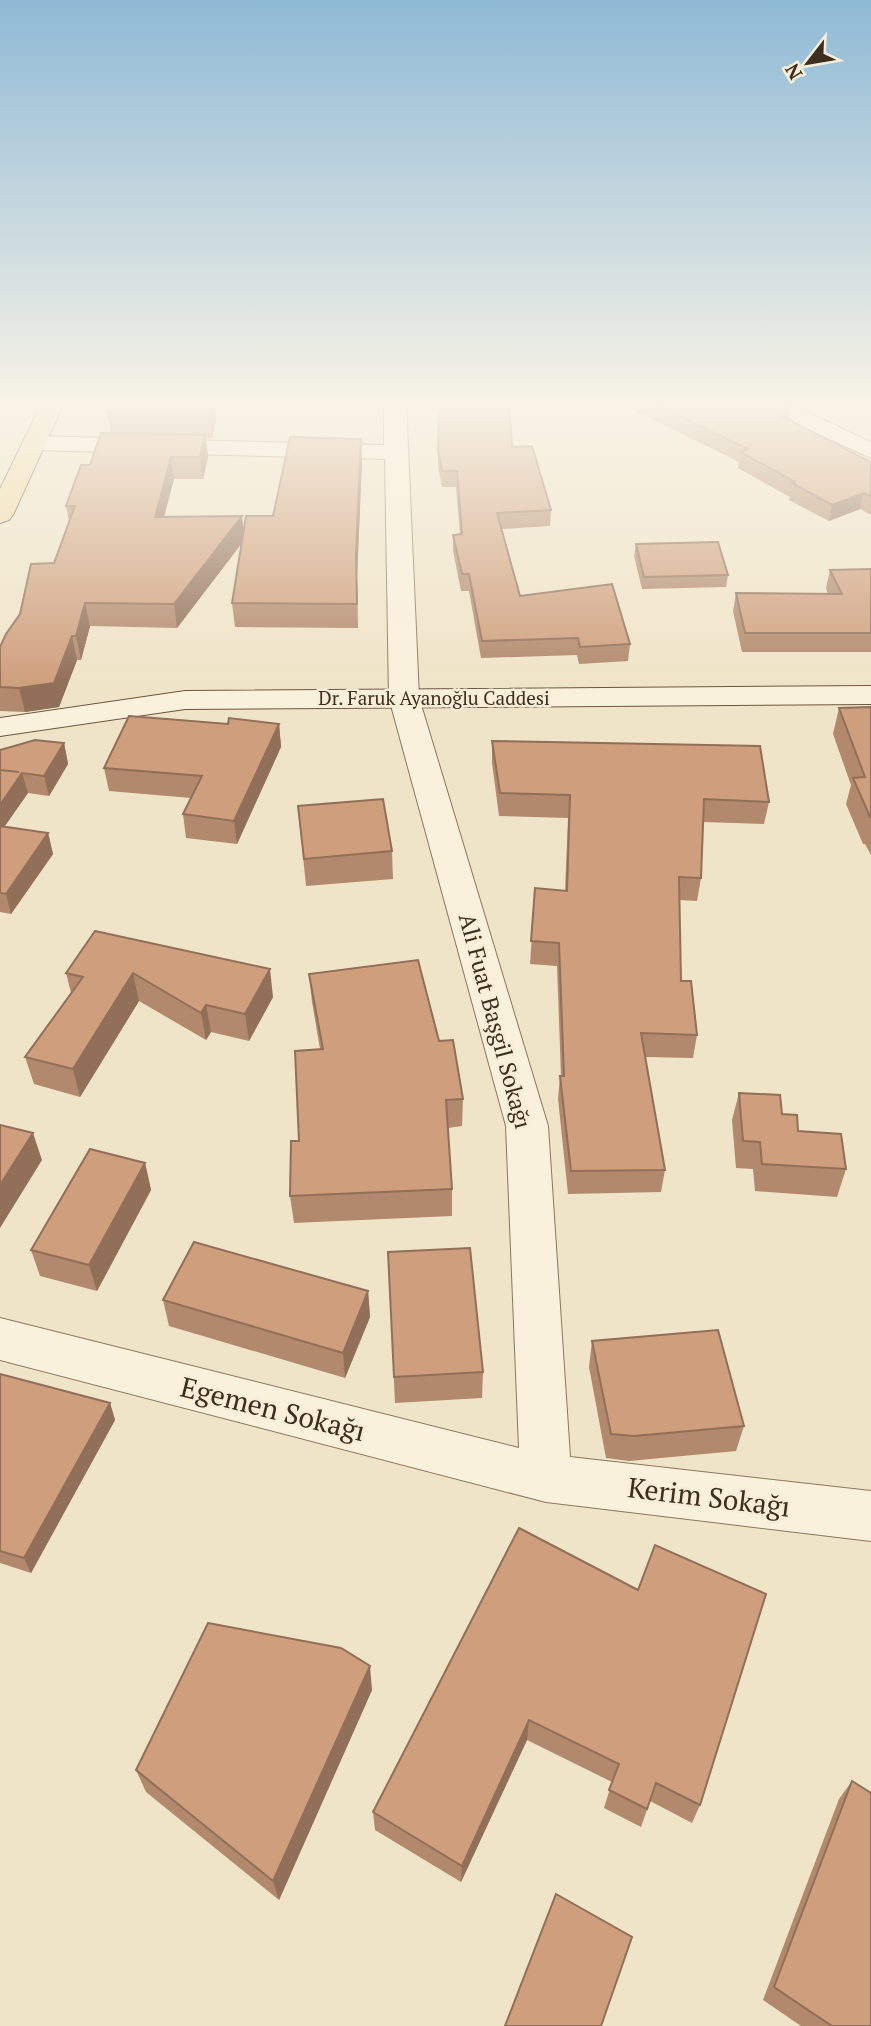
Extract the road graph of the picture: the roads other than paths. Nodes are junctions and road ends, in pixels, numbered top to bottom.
1 (9, 496) edge
2 (397, 496) edge
3 (0, 515) edge
4 (871, 695) edge
5 (404, 698) junction
6 (0, 727) edge
7 (0, 1339) edge
8 (546, 1478) junction
9 (871, 1516) edge

1 - 3 main road
2 - 5 street, Ali Fuat Başgil Sokağı
4 - 5 street, Dr. Faruk Ayanoğlu Caddesi
5 - 6 street, Dr. Faruk Ayanoğlu Caddesi
5 - 8 street, Ali Fuat Başgil Sokağı
7 - 8 street, Egemen Sokağı
8 - 9 street, Kerim Sokağı

